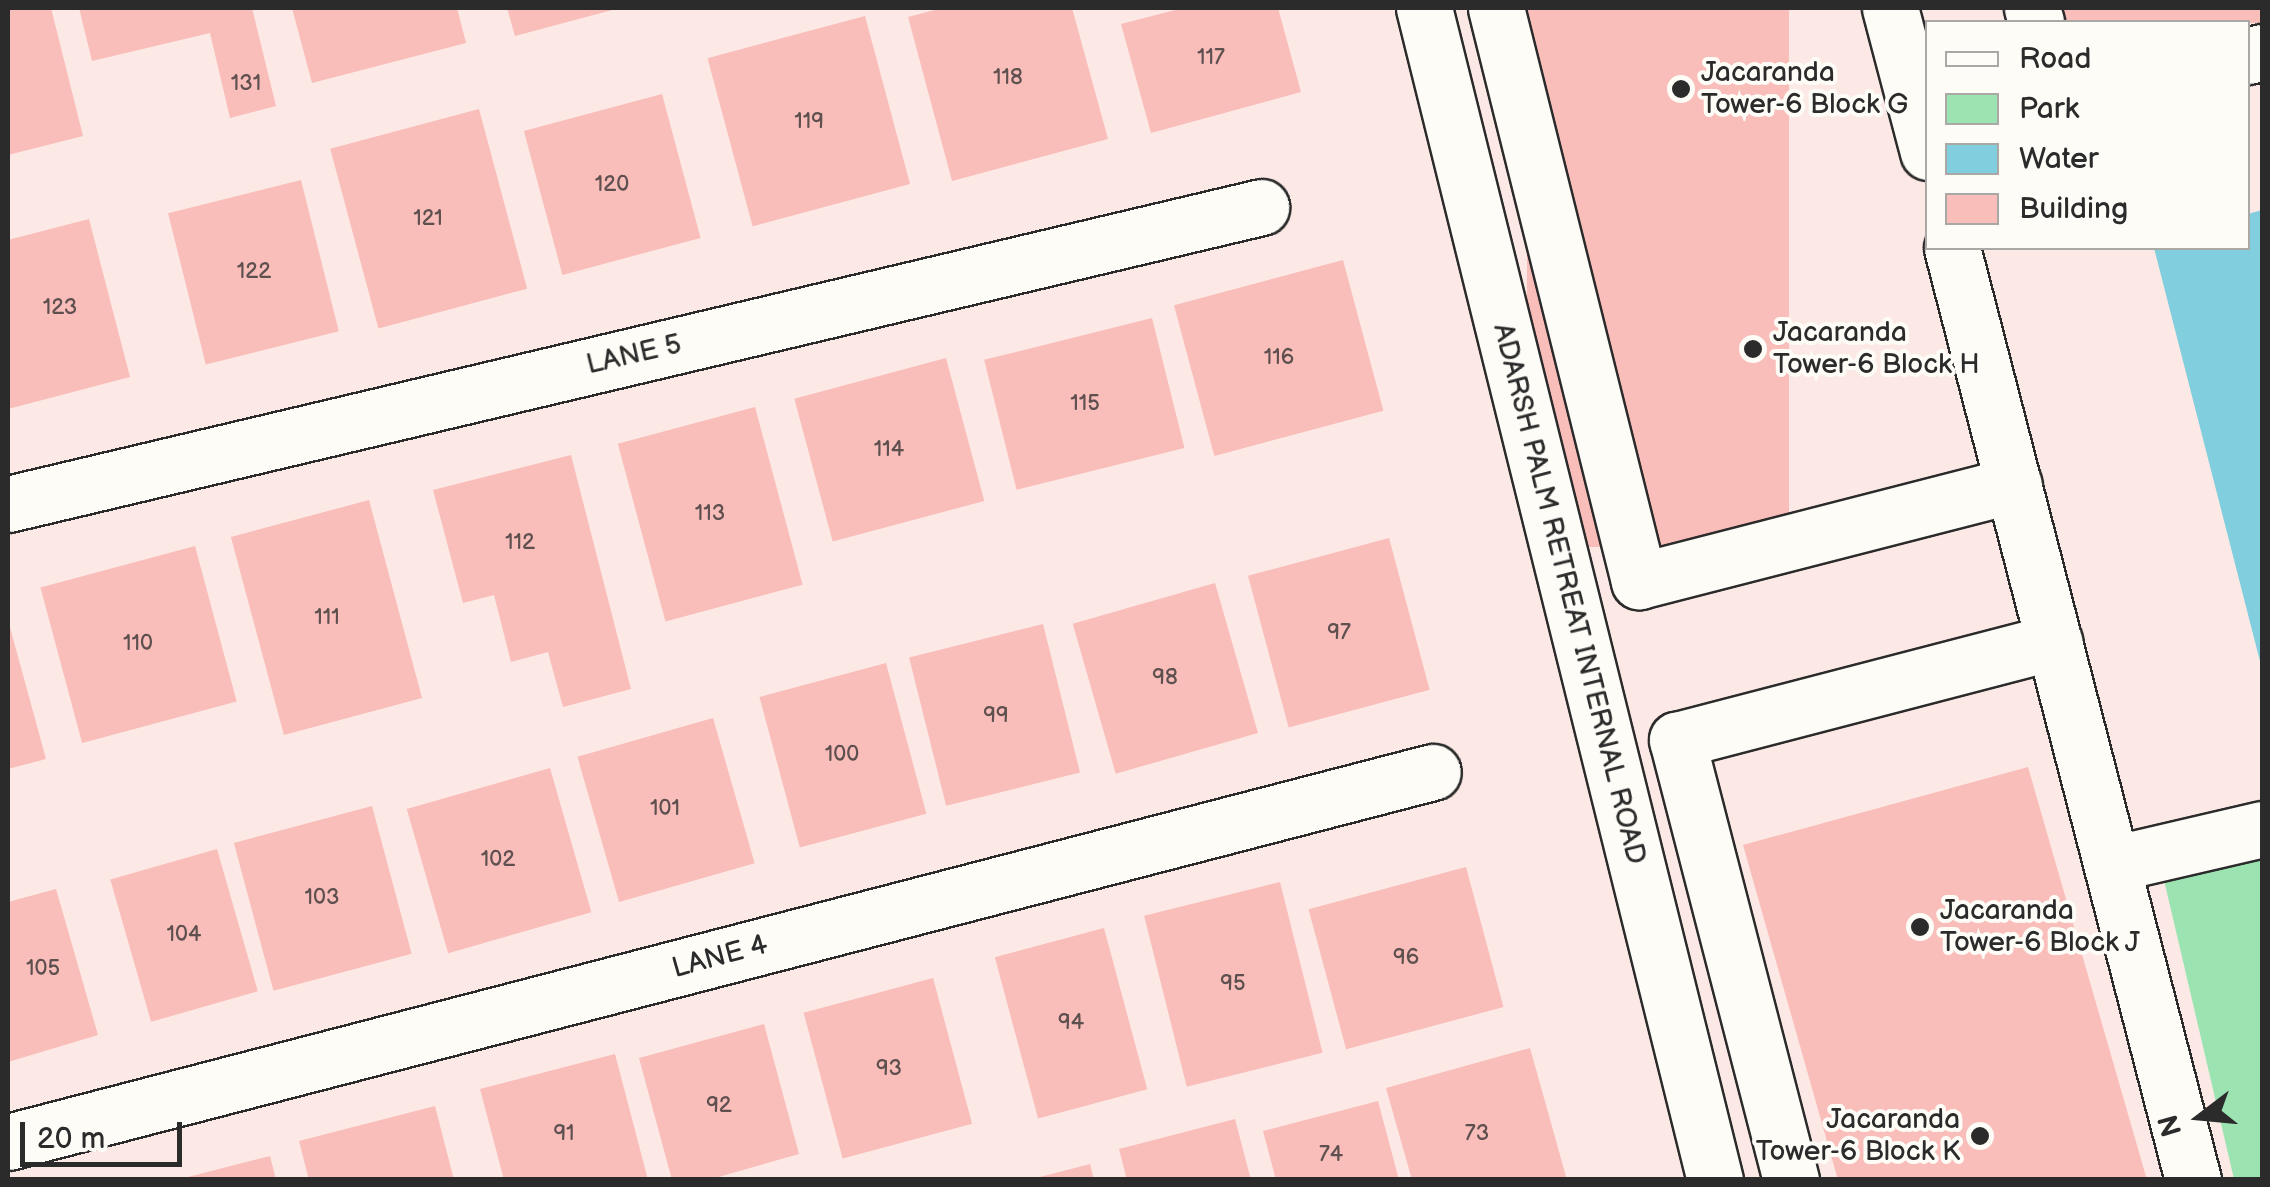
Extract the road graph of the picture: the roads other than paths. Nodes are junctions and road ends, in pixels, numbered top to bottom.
1 (1424, 8) edge
2 (1496, 8) edge
3 (1890, 8) edge
4 (1925, 138) edge
5 (1261, 207) dead end
6 (1953, 250) edge
7 (2014, 486) junction
8 (8, 504) edge
9 (2054, 642) junction
10 (1433, 772) dead end
11 (2262, 829) edge
12 (2112, 864) junction
13 (8, 1142) edge
14 (1715, 1180) edge
15 (1791, 1180) edge
16 (2194, 1180) edge

1 - 14 street, ADARSH PALM RETREAT INTERNAL ROAD
2 - 7 street
3 - 4 street
5 - 8 street, LANE 5
6 - 7 street
7 - 9 street
9 - 12 street
9 - 15 street
10 - 13 street, LANE 4
11 - 12 street
12 - 16 street

